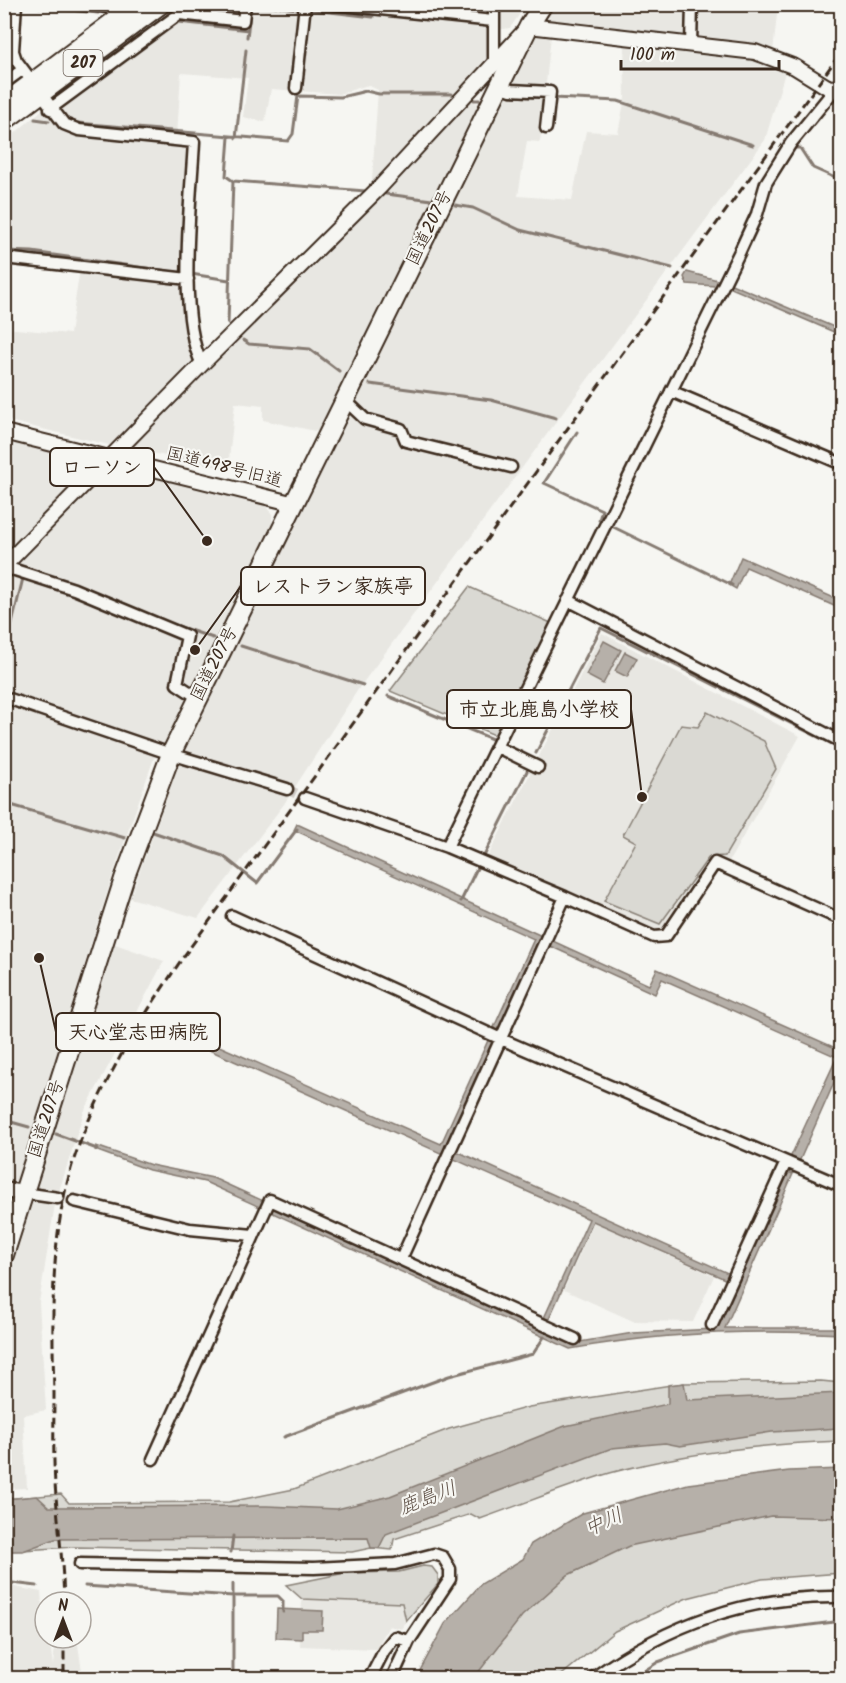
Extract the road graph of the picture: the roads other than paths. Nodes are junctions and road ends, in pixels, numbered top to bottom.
1 (16, 4) edge
2 (84, 4) edge
3 (162, 4) edge
4 (245, 4) edge
5 (305, 4) edge
6 (333, 4) edge
7 (494, 4) edge
8 (543, 4) edge
9 (692, 4) edge
10 (132, 14) edge
11 (175, 17) junction
12 (493, 21) junction
13 (529, 26) junction
14 (691, 45) junction
15 (494, 64) junction
16 (4, 83) edge
17 (500, 86) junction
18 (296, 88) dead end
19 (838, 88) edge
20 (37, 89) junction
21 (4, 104) edge
22 (4, 121) edge
23 (546, 128) dead end
24 (4, 258) edge
25 (188, 279) junction
26 (202, 364) junction
27 (671, 391) junction
28 (345, 400) junction
29 (4, 432) edge
30 (110, 458) junction
31 (842, 464) edge
32 (511, 467) dead end
33 (295, 504) junction
34 (4, 568) edge
35 (568, 600) junction
36 (4, 697) edge
37 (197, 697) junction
38 (842, 742) edge
39 (499, 743) junction
40 (171, 754) junction
41 (538, 767) dead end
42 (287, 789) tunnel mouth
43 (305, 798) tunnel mouth
44 (447, 847) junction
45 (565, 897) junction
46 (232, 916) dead end
47 (842, 920) edge
48 (501, 1039) junction
49 (786, 1162) junction
50 (842, 1186) edge
51 (4, 1190) edge
52 (24, 1193) junction
53 (58, 1198) dead end
54 (74, 1201) dead end
55 (253, 1234) junction
56 (4, 1256) edge
57 (401, 1259) junction
58 (712, 1325) dead end
59 (575, 1339) dead end
60 (153, 1459) dead end
61 (80, 1564) dead end
62 (842, 1597) edge
63 (409, 1641) junction
64 (370, 1678) edge
65 (392, 1678) edge
66 (593, 1678) edge

1 - 20 street
2 - 10 street
3 - 10 highway, 207
3 - 11 street
4 - 11 street
5 - 18 street
6 - 12 street
7 - 12 street
8 - 13 highway, 国道207号
9 - 14 street
10 - 20 highway, 207
11 - 20 street
12 - 15 street
13 - 14 street
13 - 15 street
13 - 17 highway, 国道207号
14 - 19 street
15 - 26 street
16 - 20 street
17 - 23 street
17 - 28 highway, 国道207号
19 - 27 street
20 - 21 highway, 207
20 - 22 highway, 207
20 - 25 street
24 - 25 street
25 - 26 street
26 - 30 street
27 - 31 street
27 - 35 street
28 - 32 street
28 - 33 highway, 国道207号
29 - 30 street, 国道498号旧道
30 - 33 street, 国道498号旧道
30 - 34 street
33 - 37 highway, 国道207号
34 - 37 street
35 - 38 street
35 - 39 street
36 - 40 street
37 - 40 highway, 国道207号
39 - 41 street
39 - 44 street
40 - 42 street
40 - 52 highway, 国道207号
43 - 44 street
44 - 45 street
45 - 47 street
45 - 48 street
46 - 48 street
48 - 49 street
48 - 57 street
49 - 50 street
49 - 58 street
51 - 52 street
52 - 53 street
52 - 56 highway, 国道207号
54 - 55 street
55 - 57 street
55 - 60 street
57 - 59 street
61 - 63 street
62 - 66 street
63 - 64 street
63 - 65 street

